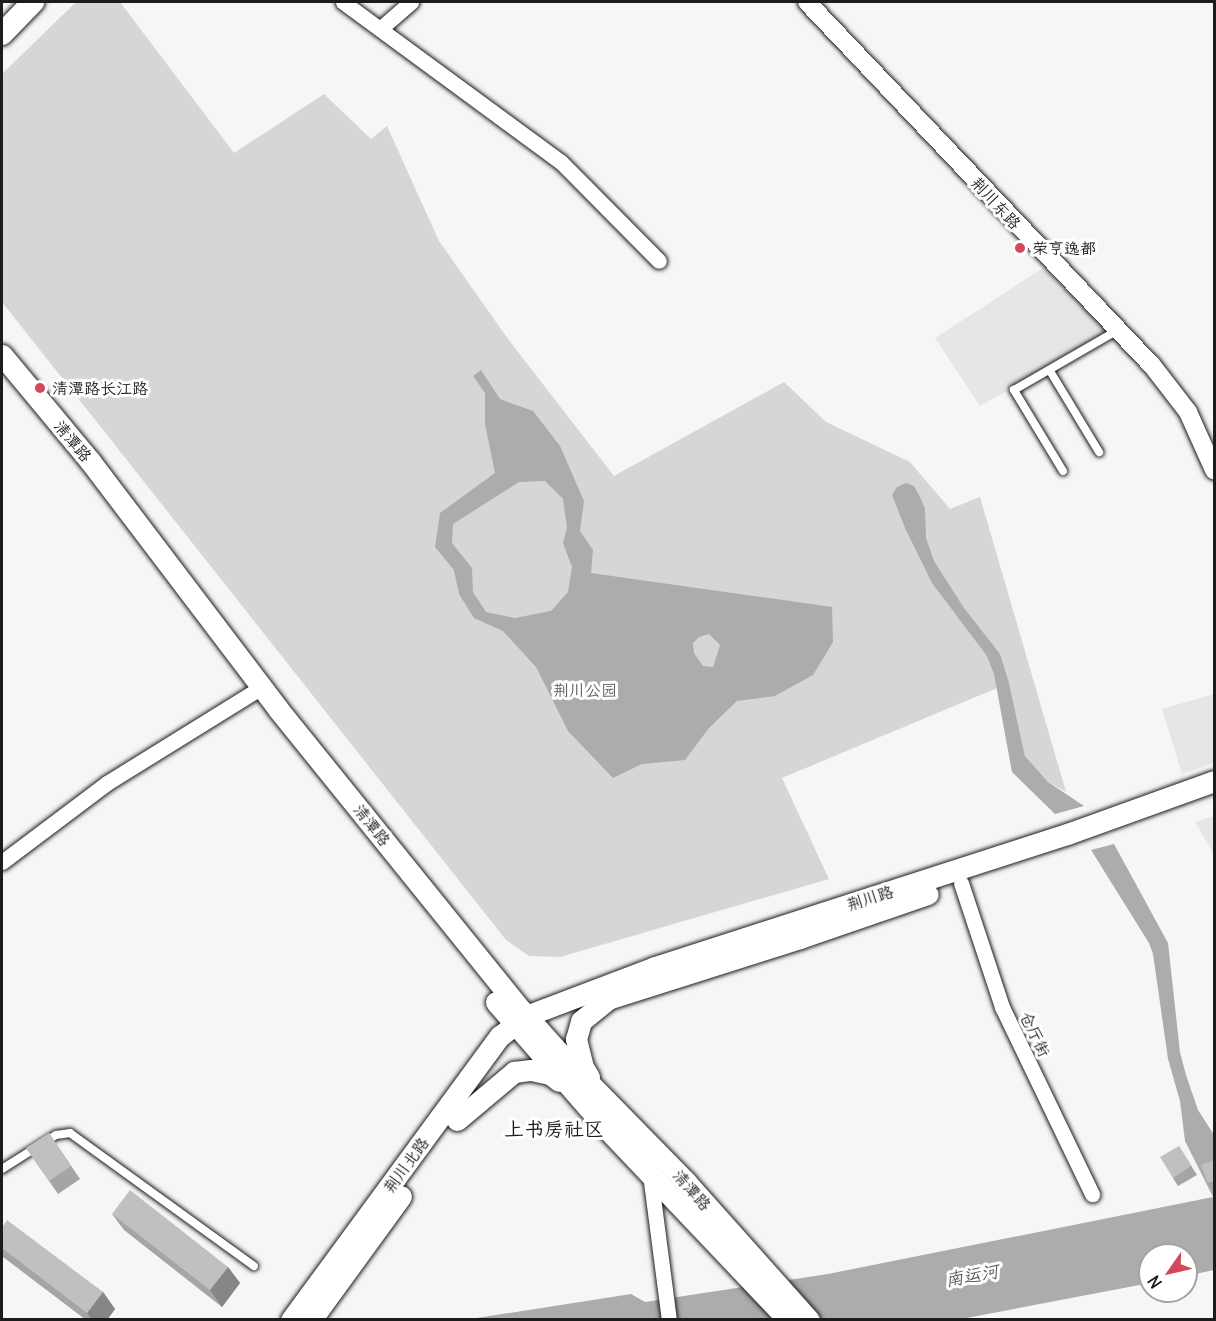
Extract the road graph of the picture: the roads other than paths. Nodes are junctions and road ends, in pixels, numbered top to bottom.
1 (33, 2) edge
2 (344, 2) edge
3 (411, 2) edge
4 (807, 2) edge
5 (381, 28) junction
6 (2, 34) edge
7 (659, 261) dead end
8 (1118, 330) junction
9 (2, 356) edge
10 (1050, 370) junction
11 (2, 375) edge
12 (1099, 452) dead end
13 (1215, 470) edge
14 (1063, 471) dead end
15 (252, 693) junction
16 (1215, 781) edge
17 (1215, 793) edge
18 (2, 862) edge
19 (961, 882) junction
20 (493, 976) junction
21 (608, 991) junction
22 (524, 1025) junction
23 (569, 1087) junction
24 (598, 1093) junction
25 (457, 1119) junction
26 (2, 1168) edge
27 (650, 1174) junction
28 (1092, 1194) dead end
29 (254, 1266) dead end
30 (757, 1275) junction
31 (291, 1320) edge
32 (311, 1320) edge
33 (669, 1320) edge
34 (788, 1320) edge
35 (809, 1320) edge

1 - 6 main road
2 - 5 street
3 - 5 street
4 - 8 street, 荆川东路
5 - 7 street
8 - 10 lane
8 - 13 street, 荆川东路
9 - 20 main road, 清潭路
10 - 12 lane
10 - 14 lane
11 - 15 main road, 清潭路
15 - 18 street
15 - 22 main road, 清潭路
16 - 21 main road, 荆川路
17 - 19 main road, 荆川路
19 - 21 main road, 荆川路
19 - 28 street, 仓厅街
20 - 21 main road
20 - 22 main road, 清潭路
21 - 22 main road, 荆川路
21 - 24 main road
22 - 23 main road, 清潭路
22 - 24 main road, 清潭路
22 - 25 main road, 荆川北路
22 - 31 main road, 荆川北路
23 - 25 main road
23 - 27 main road, 清潭路
24 - 30 main road, 清潭路
25 - 32 main road, 荆川北路
26 - 29 lane
27 - 30 main road, 清潭路
27 - 33 street
30 - 34 main road
30 - 35 main road

